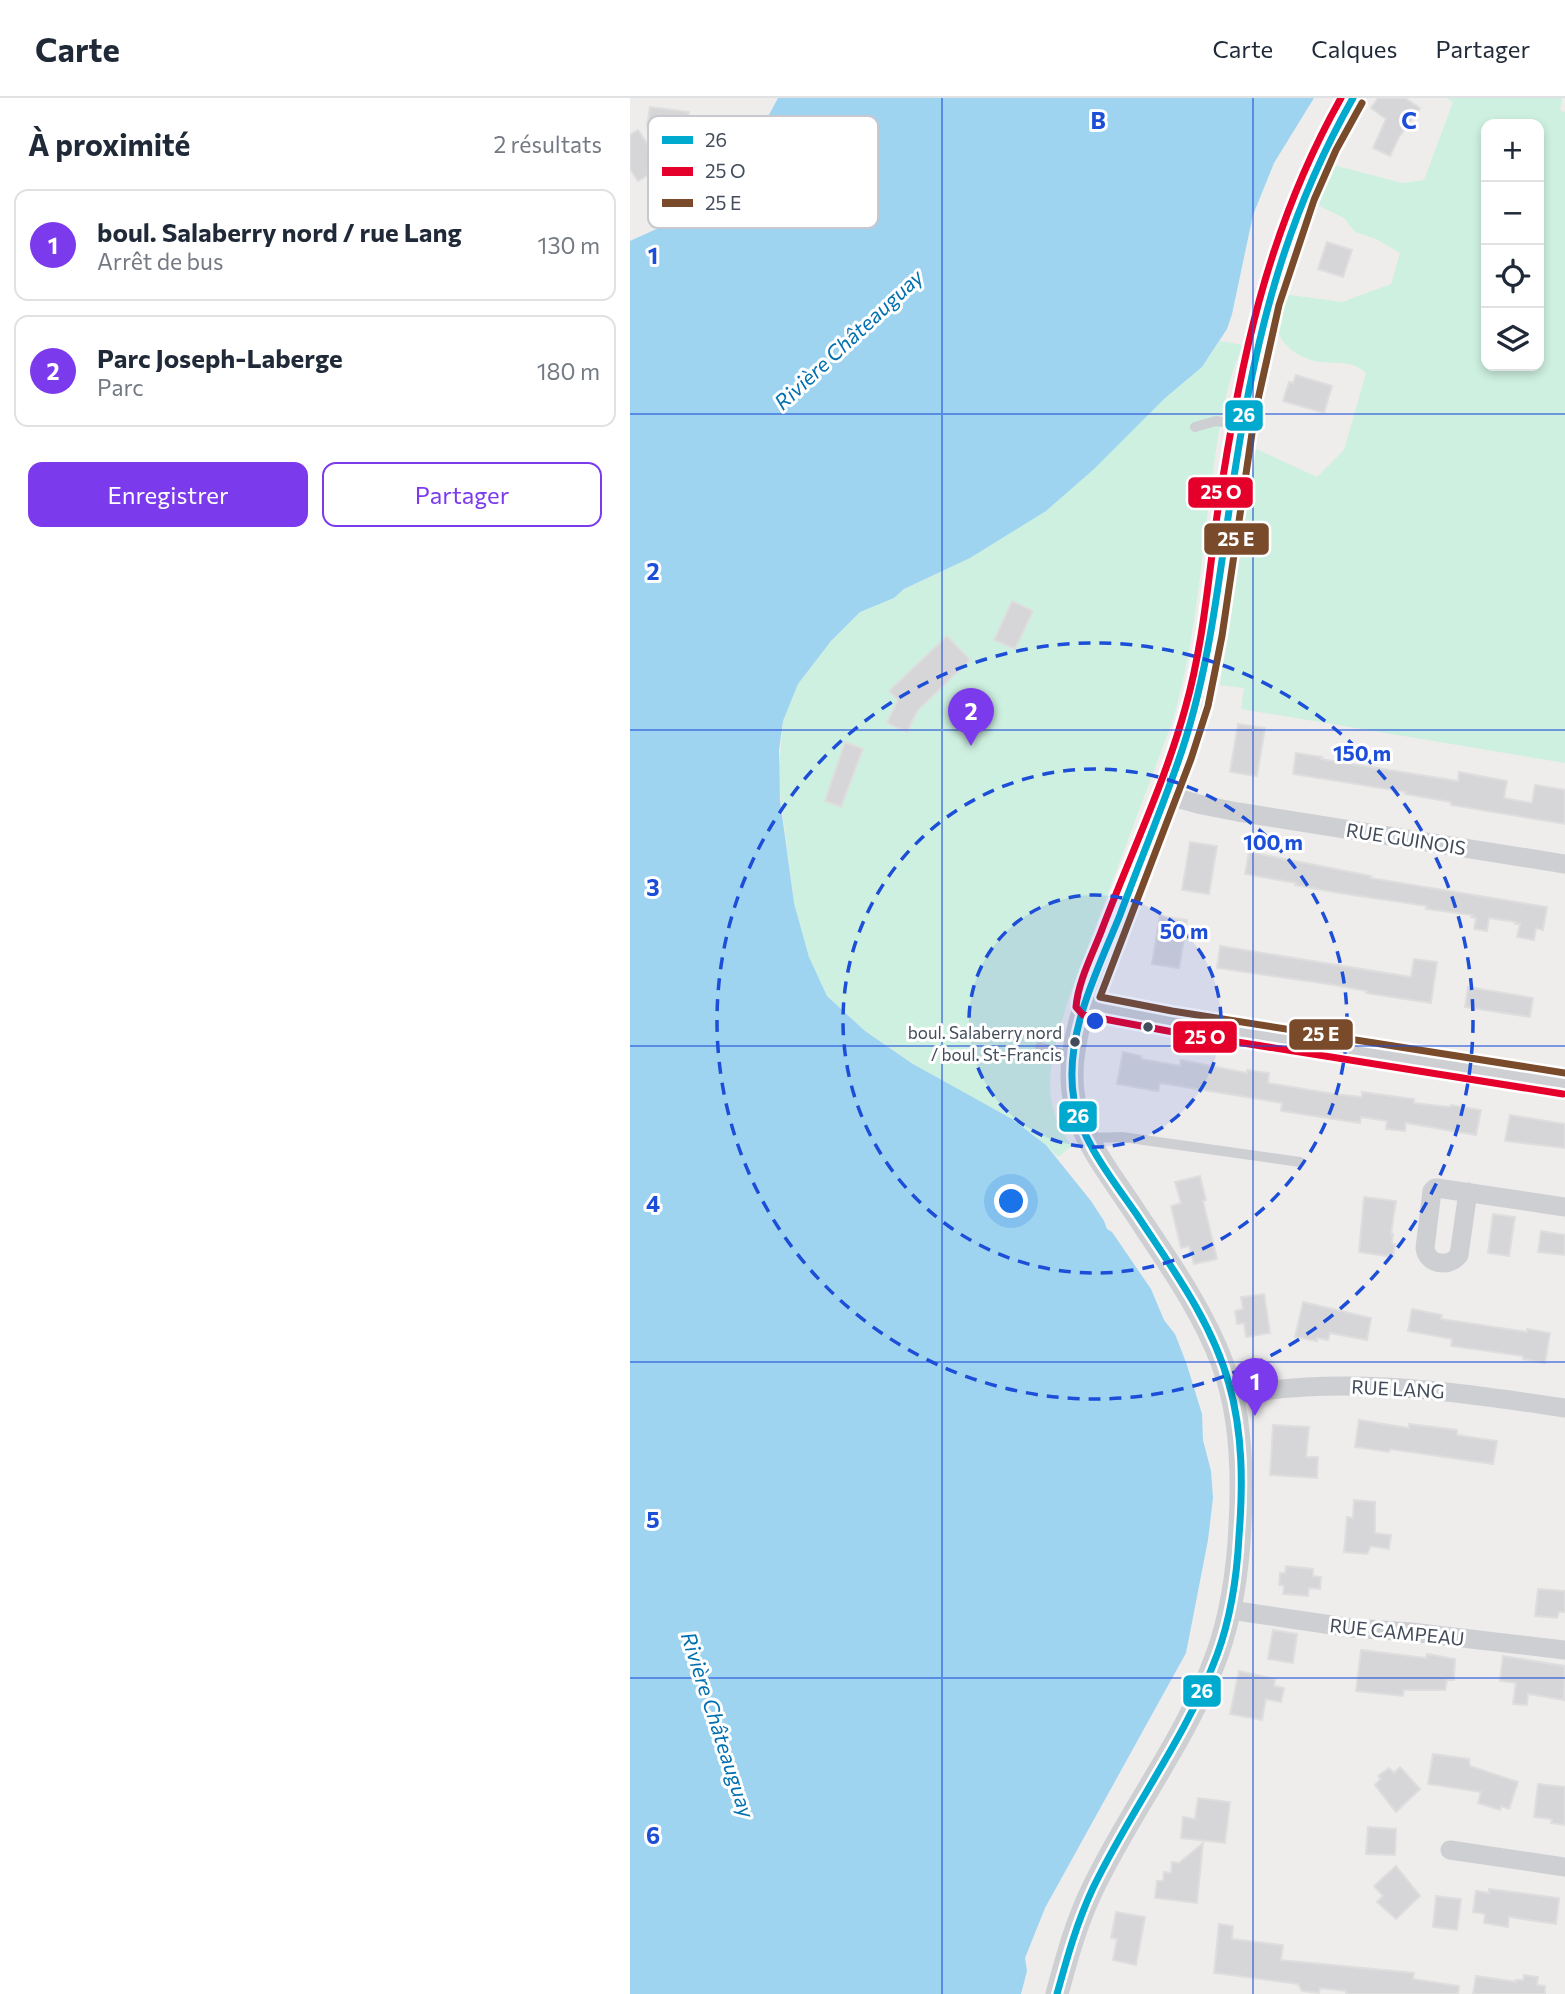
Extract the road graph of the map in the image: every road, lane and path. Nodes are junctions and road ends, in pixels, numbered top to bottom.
1 (1353, 98) edge
2 (1242, 425) junction
3 (1195, 427) dead end
4 (1166, 795) junction
5 (1565, 864) edge
6 (1086, 1004) junction
7 (1040, 1047) dead end
8 (1073, 1057) junction
9 (1565, 1084) edge
10 (1089, 1138) junction
11 (1300, 1162) dead end
12 (1468, 1192) dead end
13 (1565, 1207) edge
14 (1231, 1396) junction
15 (1565, 1408) edge
16 (1230, 1610) junction
17 (1565, 1650) edge
18 (1450, 1850) dead end
19 (1565, 1867) edge
20 (1059, 1994) edge

1 - 2 street
2 - 3 lane
2 - 4 street
4 - 5 street, RUE GUINOIS
4 - 6 street
6 - 8 street
6 - 9 street
7 - 8 lane
8 - 10 street
10 - 11 lane
10 - 14 street
12 - 13 street
14 - 15 street, RUE LANG
14 - 16 street
16 - 17 street, RUE CAMPEAU
16 - 20 street
18 - 19 street

